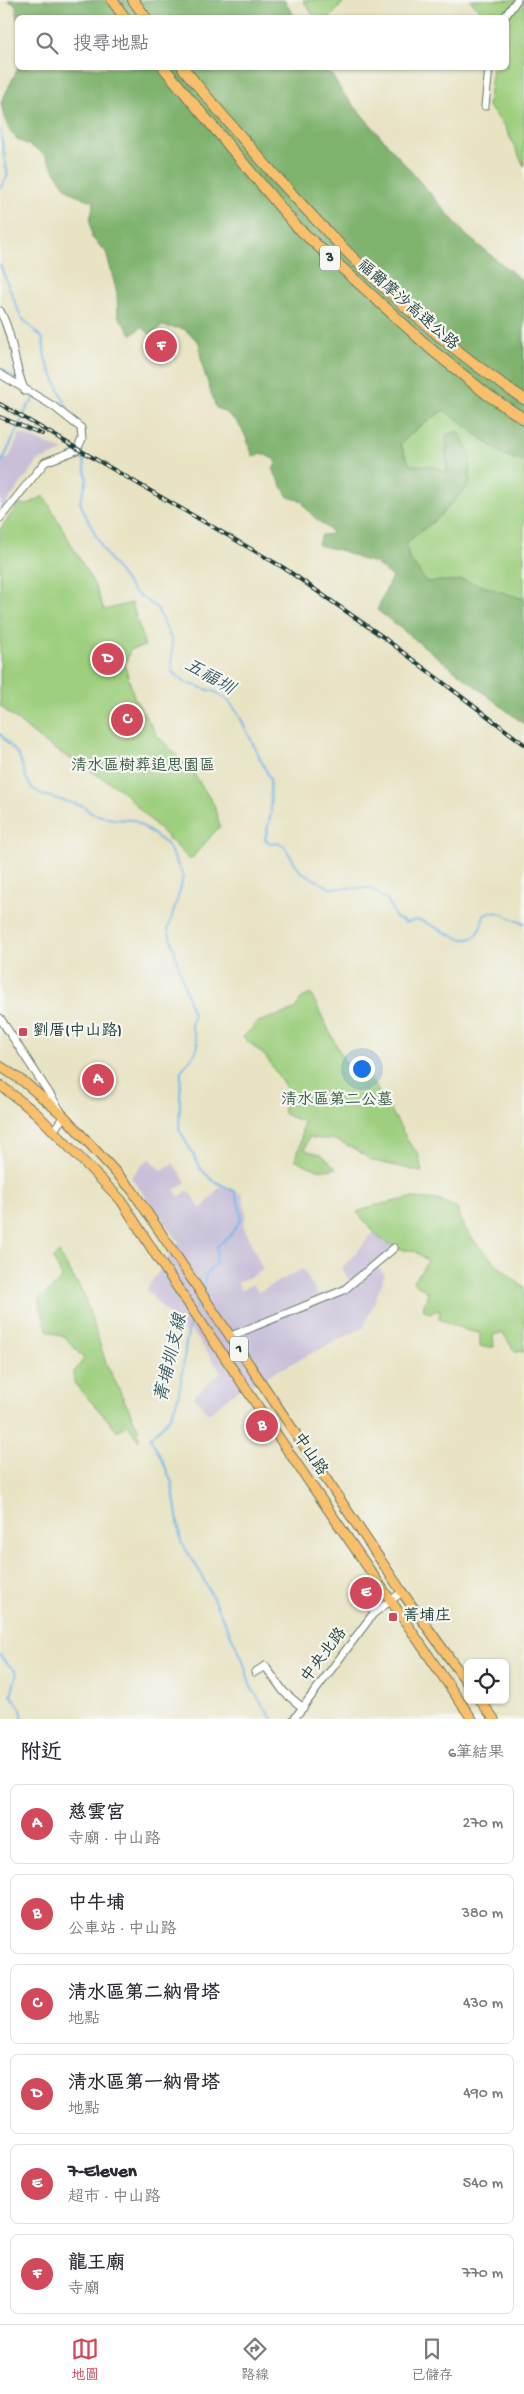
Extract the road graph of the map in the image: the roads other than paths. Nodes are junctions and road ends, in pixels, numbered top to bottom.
1 (112, 0) edge
2 (133, 0) edge
3 (517, 0) edge
4 (124, 15) edge
5 (144, 15) edge
6 (506, 15) edge
7 (166, 70) edge
8 (185, 70) edge
9 (489, 70) edge
10 (485, 106) dead end
11 (0, 312) edge
12 (0, 374) edge
13 (26, 391) junction
14 (524, 399) edge
15 (524, 419) edge
16 (0, 518) edge
17 (0, 1018) edge
18 (0, 1066) edge
19 (0, 1085) edge
20 (64, 1116) junction
21 (54, 1130) junction
22 (394, 1248) dead end
23 (231, 1336) junction
24 (402, 1592) junction
25 (390, 1600) junction
26 (255, 1672) dead end
27 (464, 1678) edge
28 (483, 1704) edge
29 (303, 1708) junction
30 (294, 1719) edge
31 (472, 1719) edge
32 (494, 1719) edge

1 - 4 highway
2 - 5 highway
3 - 6 street
7 - 15 highway, 福爾摩沙高速公路 / 3
8 - 14 highway, 福爾摩沙高速公路 / 3
9 - 10 street
11 - 13 street
12 - 13 street
13 - 16 street
17 - 20 street, 中山路
18 - 20 main road, 1
19 - 21 main road, 1
20 - 21 street
20 - 23 main road, 中山路 / 1
21 - 25 main road, 中山路 / 1
22 - 23 street
23 - 24 main road, 中山路 / 1
24 - 25 street, 中央北路
24 - 27 main road, 中山路 / 1
25 - 29 street, 中央北路
25 - 31 main road, 中山路 / 1
26 - 29 street
28 - 32 main road
29 - 30 street, 中央北路

